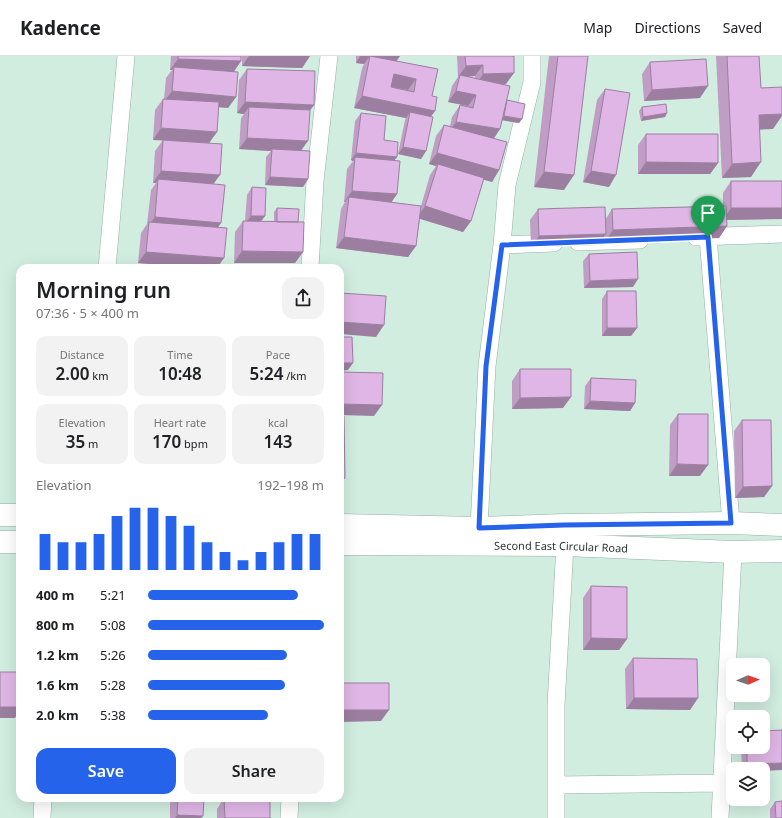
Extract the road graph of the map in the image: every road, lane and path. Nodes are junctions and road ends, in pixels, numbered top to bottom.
1 (126, 56) edge
2 (330, 56) edge
3 (532, 56) edge
4 (782, 234) edge
5 (708, 237) junction
6 (676, 238) edge
7 (653, 239) edge
8 (502, 245) junction
9 (107, 264) edge
10 (310, 264) edge
11 (0, 515) edge
12 (16, 515) edge
13 (731, 523) junction
14 (344, 525) edge
15 (782, 525) edge
16 (479, 528) junction
17 (0, 542) edge
18 (16, 542) edge
19 (344, 544) edge
20 (565, 545) junction
21 (782, 551) edge
22 (733, 552) junction
23 (722, 783) junction
24 (556, 786) junction
25 (44, 802) edge
26 (290, 802) edge
27 (42, 818) edge
28 (289, 818) edge
29 (556, 818) edge
30 (720, 818) edge

1 - 9 street
2 - 10 street
3 - 8 street
4 - 5 street
5 - 6 street
5 - 13 street
7 - 8 street
8 - 16 street
11 - 12 main road
13 - 15 main road, Second East Circular Road
13 - 16 main road, Second East Circular Road
14 - 16 main road, Second East Circular Road
17 - 18 main road
19 - 20 main road, Second East Circular Road
20 - 22 main road, Second East Circular Road
20 - 24 street
21 - 22 main road, Second East Circular Road
22 - 23 street
23 - 24 street
23 - 30 street
24 - 29 street
25 - 27 street
26 - 28 street

